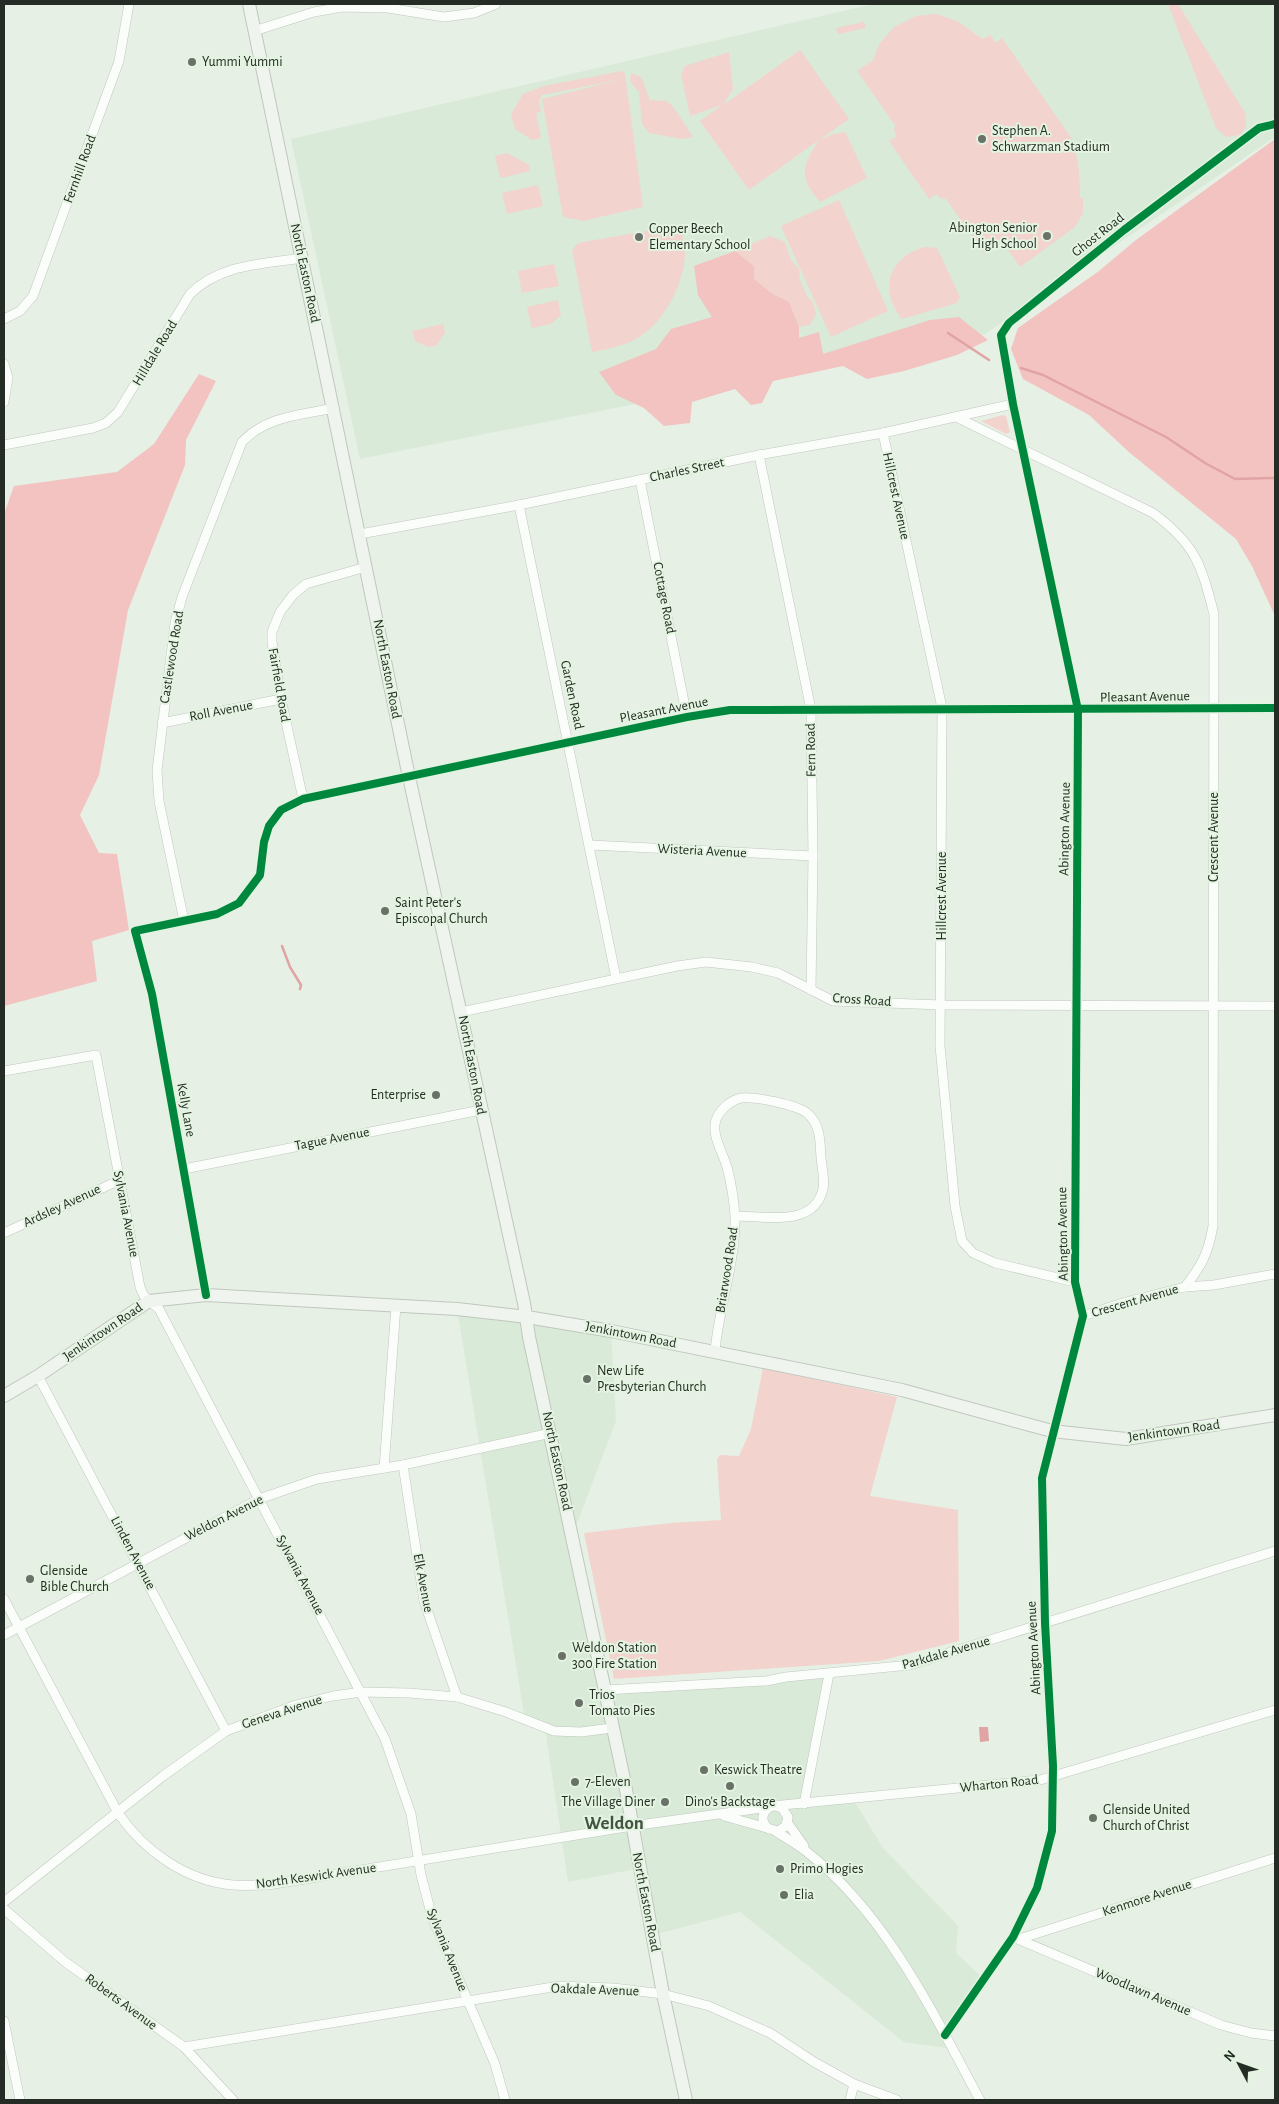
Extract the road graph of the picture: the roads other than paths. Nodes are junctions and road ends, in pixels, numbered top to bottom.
1 (129, 4) edge
2 (249, 4) edge
3 (496, 4) edge
4 (254, 31) junction
5 (1275, 124) edge
6 (302, 258) junction
7 (4, 319) edge
8 (4, 364) edge
9 (4, 402) edge
10 (1013, 404) junction
11 (334, 408) junction
12 (956, 417) junction
13 (883, 433) junction
14 (4, 445) edge
15 (1023, 449) junction
16 (759, 455) junction
17 (640, 480) junction
18 (519, 504) junction
19 (360, 534) junction
20 (366, 567) junction
21 (280, 699) junction
22 (942, 708) junction
23 (1214, 708) junction
24 (1275, 708) edge
25 (811, 710) junction
26 (1078, 710) junction
27 (687, 717) junction
28 (162, 723) junction
29 (569, 742) junction
30 (409, 777) junction
31 (303, 799) junction
32 (590, 845) junction
33 (813, 856) junction
34 (184, 921) junction
35 (135, 931) joint
36 (616, 978) junction
37 (811, 990) junction
38 (942, 1005) junction
39 (1076, 1005) junction
40 (1275, 1006) edge
41 (1213, 1007) junction
42 (461, 1012) junction
43 (4, 1071) edge
44 (480, 1110) junction
45 (184, 1169) junction
46 (120, 1180) junction
47 (735, 1216) junction
48 (4, 1233) edge
49 (1275, 1274) edge
50 (1075, 1282) junction
51 (1184, 1287) junction
52 (206, 1295) junction
53 (149, 1301) junction
54 (396, 1306) junction
55 (1083, 1316) junction
56 (527, 1317) junction
57 (715, 1351) junction
58 (38, 1376) junction
59 (4, 1396) edge
60 (1275, 1416) edge
61 (1052, 1431) junction
62 (551, 1433) junction
63 (403, 1465) junction
64 (384, 1468) junction
65 (259, 1499) junction
66 (1275, 1551) edge
67 (138, 1564) junction
68 (4, 1599) edge
69 (1045, 1623) junction
70 (19, 1628) junction
71 (4, 1636) edge
72 (829, 1674) junction
73 (605, 1690) junction
74 (362, 1692) junction
75 (457, 1698) junction
76 (1275, 1710) edge
77 (612, 1728) junction
78 (226, 1731) junction
79 (1053, 1777) junction
80 (804, 1804) junction
81 (772, 1806) junction
82 (118, 1813) junction
83 (719, 1815) junction
84 (788, 1820) junction
85 (632, 1826) junction
86 (771, 1830) junction
87 (1275, 1858) edge
88 (420, 1861) junction
89 (819, 1863) junction
90 (4, 1902) edge
91 (4, 1909) edge
92 (1016, 1938) junction
93 (664, 1994) junction
94 (468, 1999) junction
95 (4, 2021) edge
96 (945, 2035) junction
97 (1275, 2036) edge
98 (184, 2047) junction
99 (854, 2084) junction
100 (20, 2100) edge
101 (232, 2100) edge
102 (504, 2100) edge
103 (686, 2100) edge
104 (850, 2100) edge
105 (897, 2100) edge
106 (980, 2100) edge

1 - 7 street, Fernhill Road
2 - 4 main road, North Easton Road
3 - 4 street
4 - 6 main road, North Easton Road
5 - 10 street, Ghost Road
6 - 11 main road, North Easton Road
6 - 14 street, Hilldale Road
8 - 9 street
10 - 12 street, Charles Street
10 - 15 street, Abington Avenue
11 - 19 main road, North Easton Road
11 - 28 street, Castlewood Road
12 - 13 street, Charles Street
12 - 15 street, Crescent Avenue
13 - 16 street, Charles Street
13 - 22 street, Hillcrest Avenue
15 - 23 street, Crescent Avenue
15 - 26 street, Abington Avenue
16 - 17 street, Charles Street
16 - 25 street, Fern Road
17 - 18 street, Charles Street
17 - 27 street, Cottage Road
18 - 19 street, Charles Street
18 - 29 street, Garden Road
19 - 20 main road, North Easton Road
20 - 21 street, Fairfield Road
20 - 30 main road, North Easton Road
21 - 28 street, Roll Avenue
21 - 31 street, Fairfield Road
22 - 25 street, Pleasant Avenue
22 - 26 street, Pleasant Avenue
22 - 38 street, Hillcrest Avenue
23 - 24 street, Pleasant Avenue
23 - 26 street, Pleasant Avenue
23 - 41 street, Crescent Avenue
25 - 27 street, Pleasant Avenue
25 - 33 street, Fern Road
26 - 39 street, Abington Avenue
27 - 29 street, Pleasant Avenue
28 - 34 street, Castlewood Road
29 - 30 street, Pleasant Avenue
29 - 32 street, Garden Road
30 - 31 street, Pleasant Avenue
30 - 42 main road, North Easton Road
31 - 34 street, Pleasant Avenue
32 - 33 street, Wisteria Avenue
32 - 36 street, Garden Road
33 - 37 street, Fern Road
34 - 35 street, Pleasant Avenue
35 - 45 street, Kelly Lane
36 - 37 street, Cross Road
36 - 42 street, Cross Road
37 - 38 street, Cross Road
38 - 39 street, Cross Road
38 - 50 street, Hillcrest Avenue
39 - 41 street, Cross Road
39 - 50 street, Abington Avenue
40 - 41 street, Cross Road
41 - 51 street, Crescent Avenue
42 - 44 main road, North Easton Road
43 - 46 street, Sylvania Avenue
44 - 45 street, Tague Avenue
44 - 56 main road, North Easton Road
45 - 52 street, Kelly Lane
46 - 48 street, Ardsley Avenue
46 - 53 street, Sylvania Avenue
47 - 47 street, Briarwood Road
47 - 57 street, Briarwood Road
49 - 51 street
50 - 55 street, Abington Avenue
51 - 55 street, Crescent Avenue
52 - 53 main road, Jenkintown Road
52 - 54 main road, Jenkintown Road
53 - 58 main road, Jenkintown Road
53 - 65 street, Sylvania Avenue
54 - 56 main road, Jenkintown Road
54 - 64 street
55 - 61 street, Abington Avenue
56 - 57 main road, Jenkintown Road
56 - 62 main road, North Easton Road
57 - 61 main road, Jenkintown Road
58 - 59 main road, Jenkintown Road
58 - 67 street, Linden Avenue
60 - 61 main road, Jenkintown Road
61 - 69 street, Abington Avenue
62 - 63 street, Weldon Avenue
62 - 73 main road, North Easton Road
63 - 64 street, Weldon Avenue
63 - 75 street, Elk Avenue
64 - 65 street, Weldon Avenue
65 - 67 street, Weldon Avenue
65 - 74 street, Sylvania Avenue
66 - 69 street, Parkdale Avenue
67 - 70 street, Weldon Avenue
67 - 78 street, Linden Avenue
68 - 70 street, North Keswick Avenue
69 - 72 street, Parkdale Avenue
69 - 79 street, Abington Avenue
70 - 71 street, Weldon Avenue
70 - 82 street, North Keswick Avenue
72 - 73 street, Parkdale Avenue
72 - 80 street
73 - 77 main road, North Easton Road
74 - 75 street, Geneva Avenue
74 - 78 street, Geneva Avenue
74 - 88 street, Sylvania Avenue
75 - 77 street, Geneva Avenue
76 - 79 street, Wharton Road
77 - 85 main road, North Easton Road
78 - 82 street, Geneva Avenue
79 - 80 street, Wharton Road
79 - 92 street, Abington Avenue
80 - 81 street, Wharton Road
80 - 84 street
81 - 83 street, North Keswick Avenue
81 - 84 street, North Keswick Avenue
81 - 86 street
82 - 88 street, North Keswick Avenue
82 - 90 street, Geneva Avenue
83 - 85 street, North Keswick Avenue
83 - 86 street, North Keswick Avenue
84 - 86 street
84 - 89 street, North Keswick Avenue
85 - 88 street, North Keswick Avenue
85 - 93 main road, North Easton Road
86 - 89 street, North Keswick Avenue
87 - 92 street, Kenmore Avenue
88 - 94 street, Sylvania Avenue
89 - 96 street, North Keswick Avenue
91 - 98 street, Roberts Avenue
92 - 96 street, Abington Avenue
92 - 97 street, Woodlawn Avenue
93 - 94 street, Oakdale Avenue
93 - 99 street, Oakdale Avenue
93 - 103 main road, North Easton Road
94 - 98 street, Oakdale Avenue
94 - 102 street, Sylvania Avenue
95 - 100 street
96 - 106 street, North Keswick Avenue
98 - 101 street, Roberts Avenue
99 - 104 street
99 - 105 street, Oakdale Avenue

